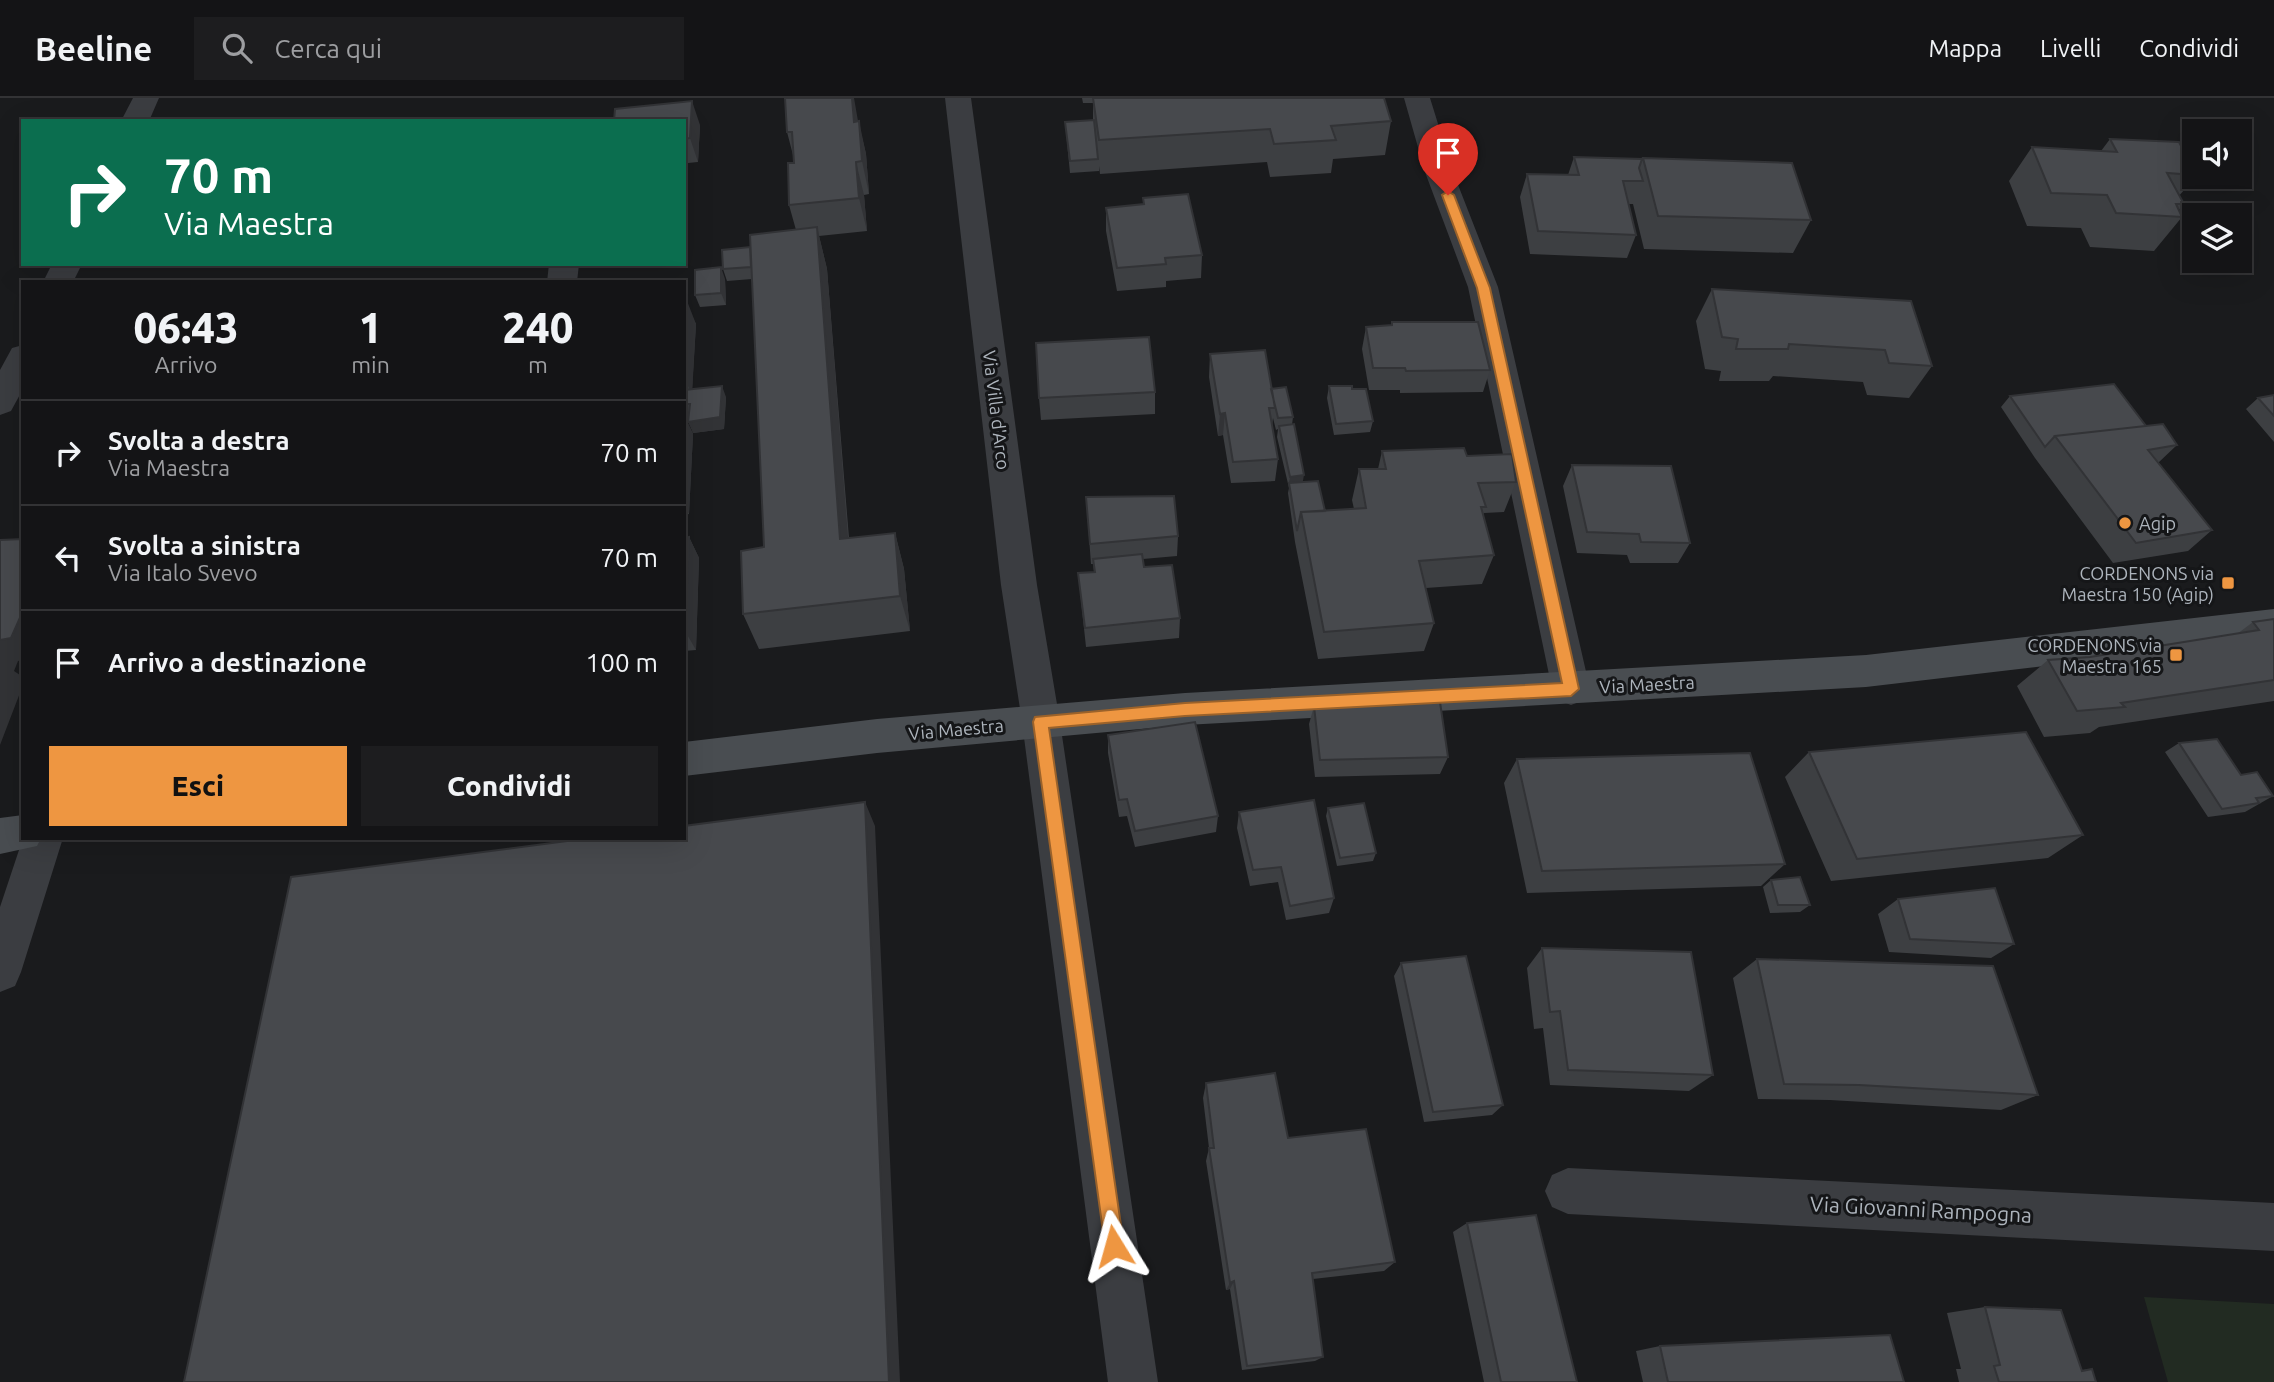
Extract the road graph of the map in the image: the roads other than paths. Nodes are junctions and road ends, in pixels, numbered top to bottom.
1 (146, 98) edge
2 (958, 98) edge
3 (1417, 98) edge
4 (136, 119) edge
5 (21, 360) edge
6 (0, 403) edge
7 (2274, 624) edge
8 (1571, 689) junction
9 (1041, 722) junction
10 (686, 759) edge
11 (21, 833) edge
12 (0, 836) edge
13 (42, 840) edge
14 (0, 972) edge
15 (1568, 1191) dead end
16 (2274, 1227) edge
17 (1133, 1382) edge

1 - 4 street
2 - 9 street, Via Villa d'Arco
3 - 8 street
5 - 6 street
7 - 8 main road, Via Maestra
8 - 9 main road, Via Maestra
9 - 10 main road, Via Maestra
9 - 17 street, Via Villa d'Arco
11 - 12 main road
13 - 14 street
15 - 16 street, Via Giovanni Rampogna

